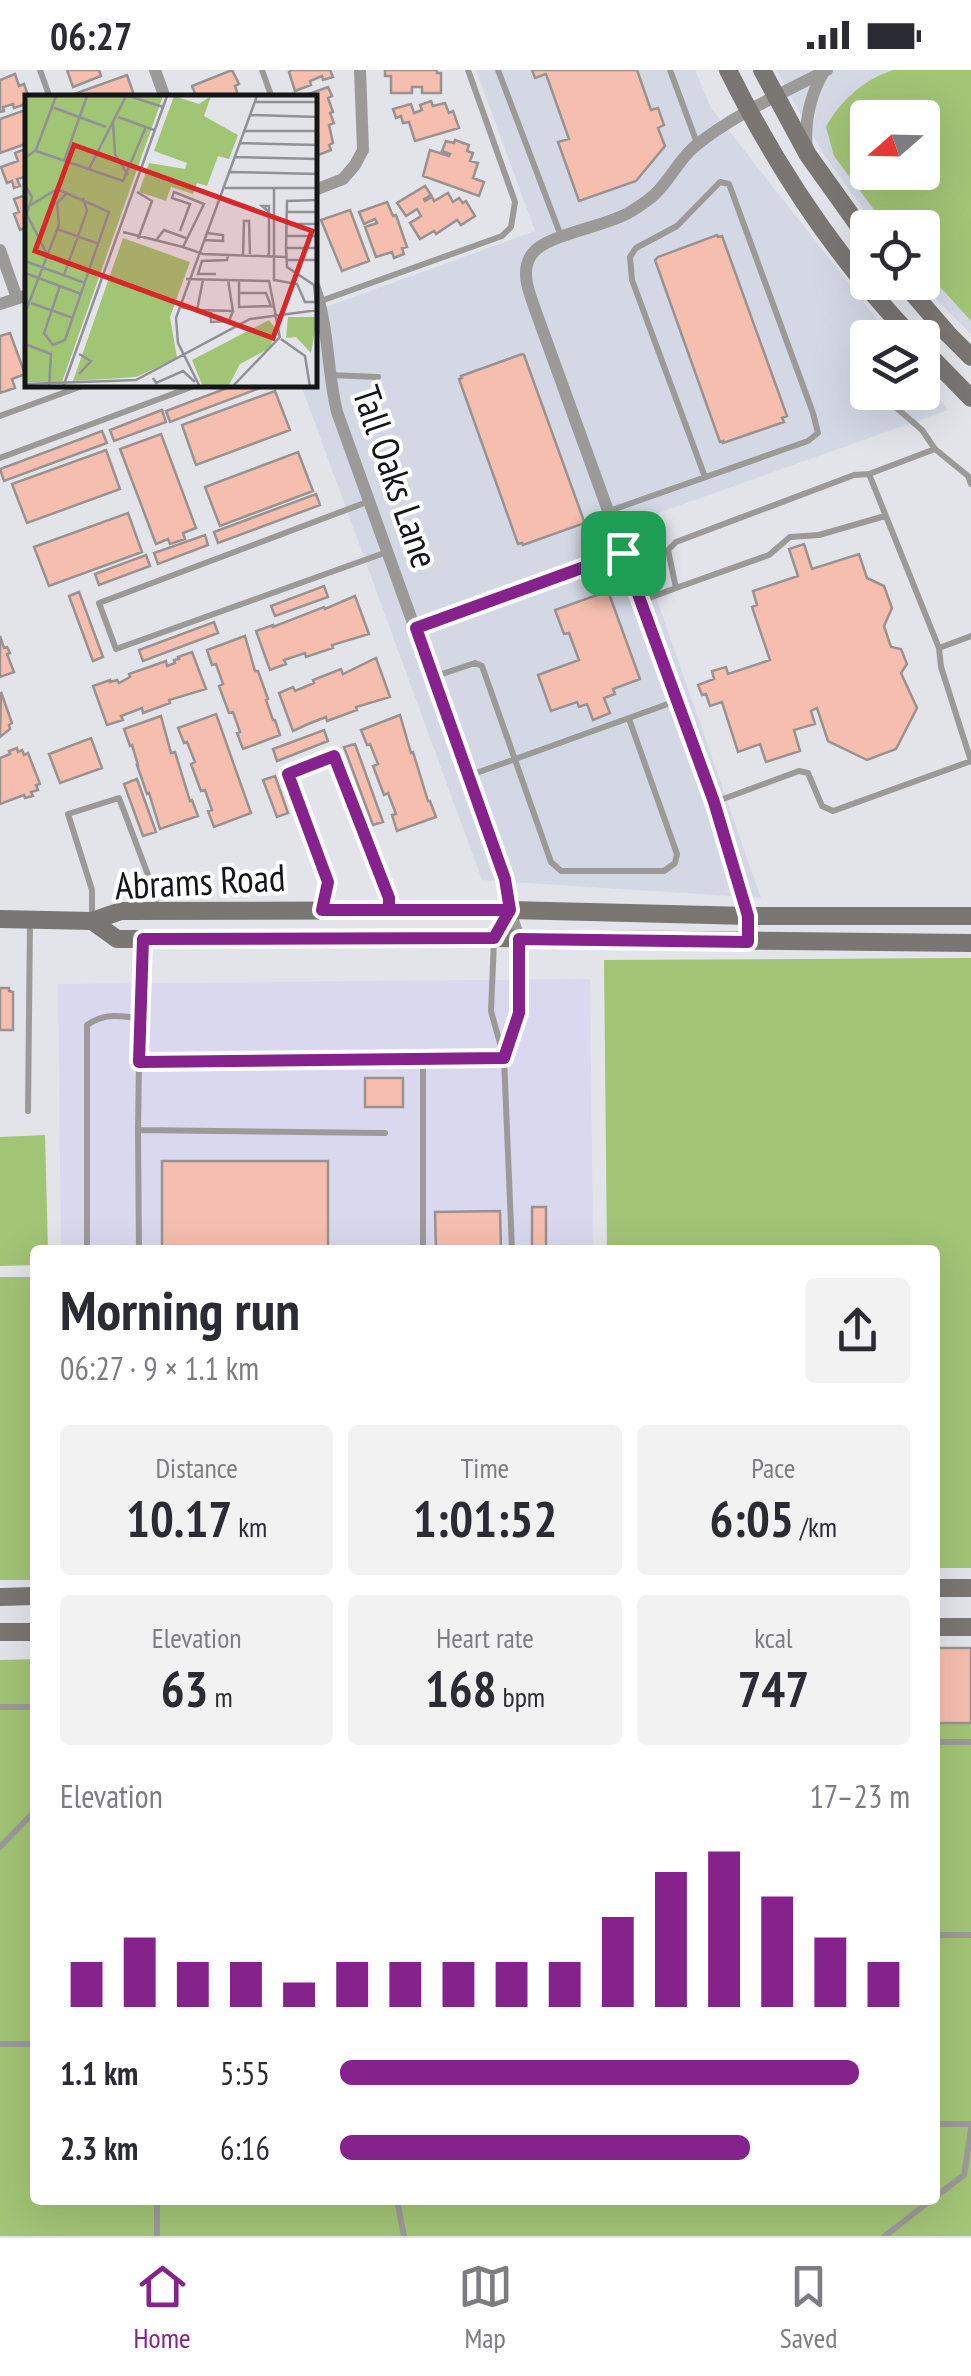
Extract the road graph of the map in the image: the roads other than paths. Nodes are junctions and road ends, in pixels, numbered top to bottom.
1 (40, 70) edge
2 (155, 70) edge
3 (262, 70) edge
4 (360, 70) edge
5 (468, 70) edge
6 (498, 70) edge
7 (670, 70) edge
8 (728, 70) edge
9 (762, 70) edge
10 (826, 71) edge
11 (49, 95) edge
12 (164, 95) edge
13 (271, 95) edge
14 (776, 98) junction
15 (748, 111) junction
16 (698, 145) junction
17 (808, 155) junction
18 (318, 189) edge
19 (850, 214) edge
20 (561, 237) junction
21 (0, 250) edge
22 (22, 296) edge
23 (318, 297) edge
24 (318, 300) edge
25 (919, 300) edge
26 (0, 304) edge
27 (896, 320) edge
28 (321, 346) edge
29 (971, 357) edge
30 (940, 366) edge
31 (329, 375) junction
32 (378, 377) dead end
33 (77, 388) edge
34 (189, 388) edge
35 (971, 398) edge
36 (899, 410) edge
37 (0, 416) edge
38 (935, 449) junction
39 (0, 458) edge
40 (869, 474) junction
41 (706, 477) junction
42 (971, 484) edge
43 (370, 500) junction
44 (608, 511) junction
45 (885, 516) junction
46 (388, 552) junction
47 (623, 553) junction
48 (676, 588) junction
49 (641, 602) junction
50 (416, 628) junction
51 (971, 636) edge
52 (938, 648) junction
53 (433, 677) junction
54 (677, 701) junction
55 (629, 718) junction
56 (514, 759) junction
57 (468, 776) junction
58 (714, 802) junction
59 (156, 910) junction
60 (322, 910) junction
61 (389, 910) junction
62 (510, 910) junction
63 (748, 916) junction
64 (971, 916) edge
65 (0, 919) edge
66 (30, 920) junction
67 (92, 921) junction
68 (494, 938) junction
69 (143, 939) junction
70 (519, 939) junction
71 (748, 942) junction
72 (971, 943) edge
73 (141, 1020) junction
74 (504, 1058) junction
75 (423, 1059) junction
76 (139, 1062) junction
77 (28, 1112) dead end
78 (138, 1130) junction
79 (385, 1133) dead end
80 (87, 1245) edge
81 (139, 1245) edge
82 (424, 1245) edge
83 (512, 1245) edge
84 (940, 1588) edge
85 (971, 1588) edge
86 (0, 1596) edge
87 (30, 1596) edge
88 (940, 1627) edge
89 (971, 1627) edge
90 (0, 1632) edge
91 (30, 1632) edge
92 (30, 1707) edge
93 (0, 1708) edge
94 (940, 1742) edge
95 (971, 1742) edge
96 (30, 1816) edge
97 (0, 1847) edge
98 (940, 1935) edge
99 (971, 1935) edge
100 (0, 2044) edge
101 (30, 2044) edge
102 (940, 2124) edge
103 (971, 2127) edge
104 (940, 2193) edge
105 (157, 2205) edge
106 (397, 2205) edge
107 (924, 2205) edge
108 (158, 2236) edge
109 (404, 2236) edge
110 (885, 2236) edge

1 - 11 lane
2 - 12 street
3 - 13 lane
4 - 18 street
5 - 23 lane
6 - 20 lane
7 - 16 lane
8 - 15 main road
9 - 14 main road
10 - 14 street
10 - 17 street
14 - 15 street
14 - 17 main road
15 - 16 street
15 - 27 main road
16 - 20 street
17 - 19 main road
20 - 44 street
21 - 22 street
22 - 26 street
24 - 28 street, Tall Oaks Lane
25 - 29 main road
28 - 31 street, Tall Oaks Lane
30 - 35 main road
31 - 32 lane
31 - 43 street, Tall Oaks Lane
33 - 37 lane
34 - 39 lane
36 - 38 lane
38 - 40 lane
38 - 42 lane
40 - 45 lane
40 - 48 lane
41 - 41 lane
41 - 44 lane
43 - 46 street, Tall Oaks Lane
43 - 46 lane
44 - 47 street
45 - 48 lane
45 - 52 lane
46 - 50 street, Tall Oaks Lane
47 - 49 street
47 - 50 lane
48 - 49 lane
49 - 54 street
50 - 53 street, Tall Oaks Lane
51 - 52 lane
52 - 58 lane
53 - 56 lane
53 - 57 street, Tall Oaks Lane
54 - 55 lane
54 - 58 street
55 - 56 lane
55 - 56 lane
56 - 57 lane
57 - 62 street, Tall Oaks Lane
58 - 63 street
59 - 60 main road, Abrams Road
59 - 67 main road, Abrams Road
59 - 67 lane
60 - 61 main road, Abrams Road
60 - 61 lane
61 - 62 main road, Abrams Road
62 - 63 main road, Abrams Road
62 - 68 street
62 - 70 street, Tall Oaks Lane
63 - 64 main road, Abrams Road
63 - 71 street
65 - 66 main road, Abrams Road
66 - 67 main road, Abrams Road
66 - 77 lane
67 - 69 main road, Abrams Road
68 - 69 main road, Abrams Road
68 - 70 main road, Abrams Road
68 - 74 lane
69 - 73 lane
70 - 71 main road, Abrams Road
70 - 74 lane
71 - 72 main road, Abrams Road
73 - 76 lane
73 - 80 lane
74 - 75 lane
74 - 83 lane
75 - 76 lane
75 - 82 lane
76 - 78 lane
78 - 79 lane
78 - 81 lane
84 - 85 main road
86 - 87 main road
88 - 89 main road
90 - 91 main road
92 - 93 lane
94 - 95 lane
96 - 97 lane
98 - 99 lane
100 - 101 lane
102 - 103 lane
103 - 104 lane
105 - 108 lane
106 - 109 lane
107 - 110 lane

